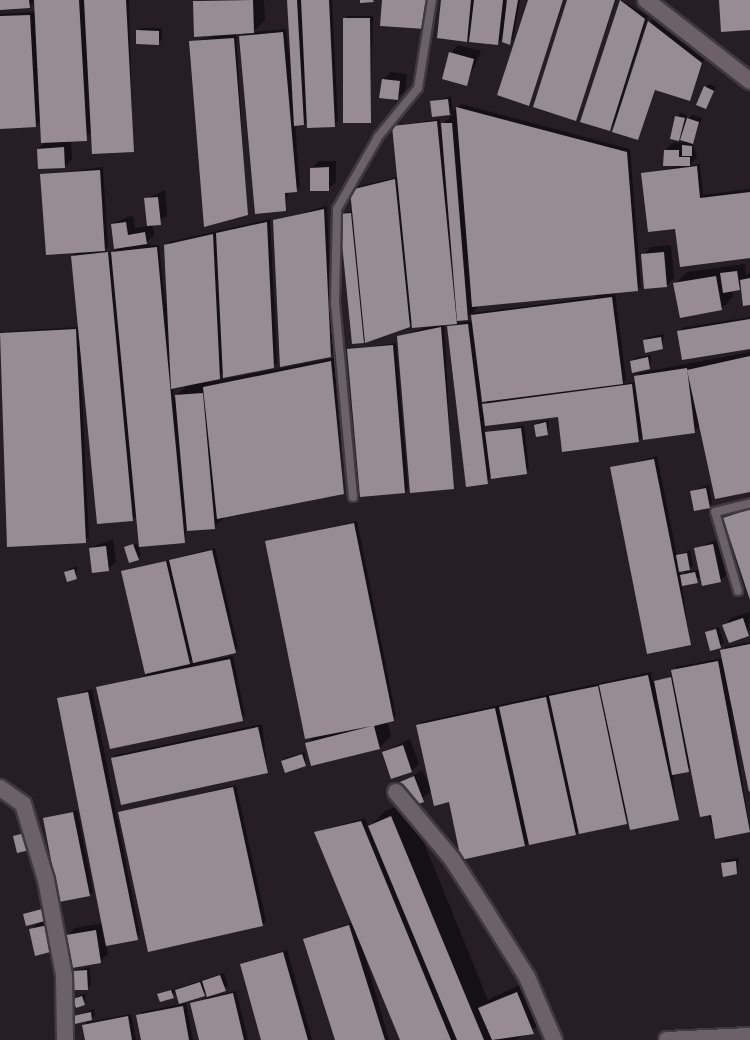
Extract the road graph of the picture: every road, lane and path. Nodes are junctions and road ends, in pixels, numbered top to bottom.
1 (432, 0) edge
2 (646, 0) edge
3 (750, 81) edge
4 (353, 497) dead end
5 (750, 503) edge
6 (738, 591) dead end
7 (0, 788) edge
8 (396, 792) dead end
9 (750, 1036) edge
10 (65, 1040) edge
11 (554, 1040) edge
12 (667, 1040) edge

1 - 4 lane
2 - 3 street
5 - 6 lane
7 - 10 street
8 - 11 street
9 - 12 street

